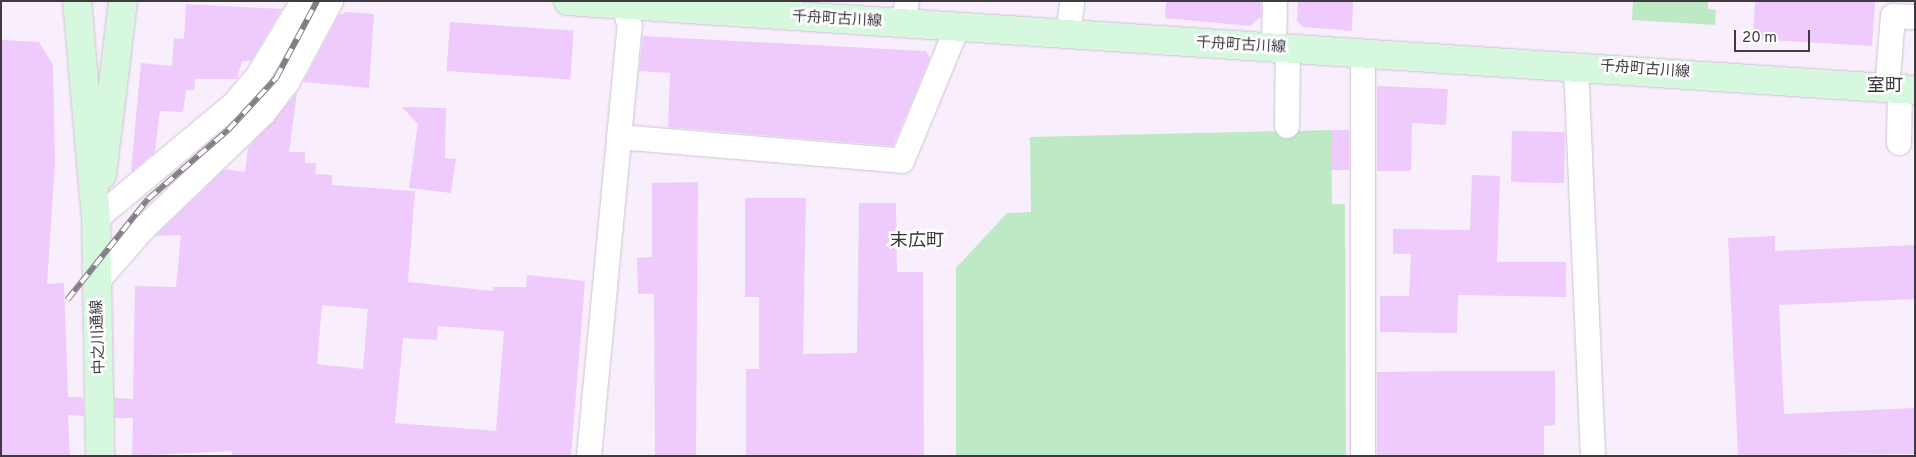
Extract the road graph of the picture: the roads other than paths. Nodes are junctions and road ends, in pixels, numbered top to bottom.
1 (78, 1) edge
2 (123, 1) edge
3 (303, 1) edge
4 (331, 1) edge
5 (568, 1) edge
6 (1072, 1) edge
7 (1275, 1) edge
8 (622, 3) edge
9 (780, 9) edge
10 (906, 12) edge
11 (1915, 16) edge
12 (957, 28) junction
13 (1068, 36) junction
14 (1281, 48) junction
15 (1363, 53) junction
16 (1576, 66) junction
17 (1901, 89) edge
18 (1286, 126) dead end
19 (619, 137) junction
20 (1899, 142) dead end
21 (96, 219) junction
22 (97, 282) junction
23 (100, 456) edge
24 (589, 456) edge
25 (1363, 456) edge
26 (1593, 456) edge

1 - 21 street, 中之川通線
2 - 21 street, 中之川通線
3 - 21 street
4 - 22 street
5 - 8 street, 千舟町古川線
6 - 13 street
7 - 14 street
8 - 9 street, 千舟町古川線
8 - 19 street
9 - 10 street, 千舟町古川線
10 - 12 street, 千舟町古川線
11 - 17 street
12 - 13 street, 千舟町古川線
12 - 19 street
13 - 14 street, 千舟町古川線
14 - 15 street, 千舟町古川線
14 - 18 street
15 - 16 street, 千舟町古川線
15 - 25 street
16 - 17 street, 千舟町古川線
16 - 26 street
17 - 20 street
19 - 24 street
21 - 22 street, 中之川通線
22 - 23 street, 中之川通線

